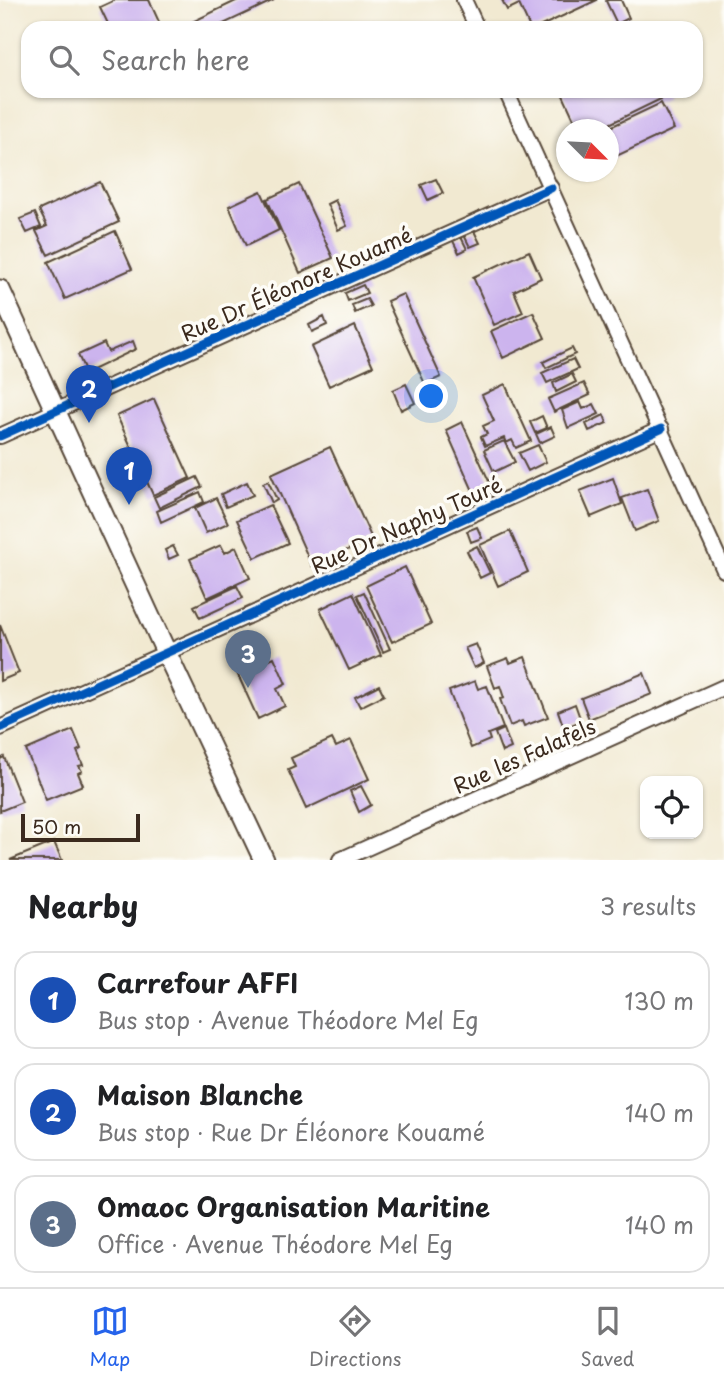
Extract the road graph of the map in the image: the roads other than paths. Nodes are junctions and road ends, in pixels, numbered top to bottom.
1 (464, 0) edge
2 (474, 21) edge
3 (509, 98) edge
4 (551, 188) junction
5 (0, 290) edge
6 (55, 410) junction
7 (661, 429) junction
8 (0, 436) edge
9 (724, 570) edge
10 (166, 652) junction
11 (724, 687) edge
12 (0, 727) edge
13 (264, 860) edge
14 (340, 860) edge

1 - 2 street
3 - 4 street
4 - 6 street, Rue Dr Éléonore Kouamé
4 - 7 street
5 - 6 main road
6 - 8 street, Rue Dr Éléonore Kouamé
6 - 10 main road
7 - 9 street
7 - 10 street, Rue Dr Naphy Touré
10 - 12 street, Rue Dr Naphy Touré
10 - 13 main road
11 - 14 street, Rue les Falafels

